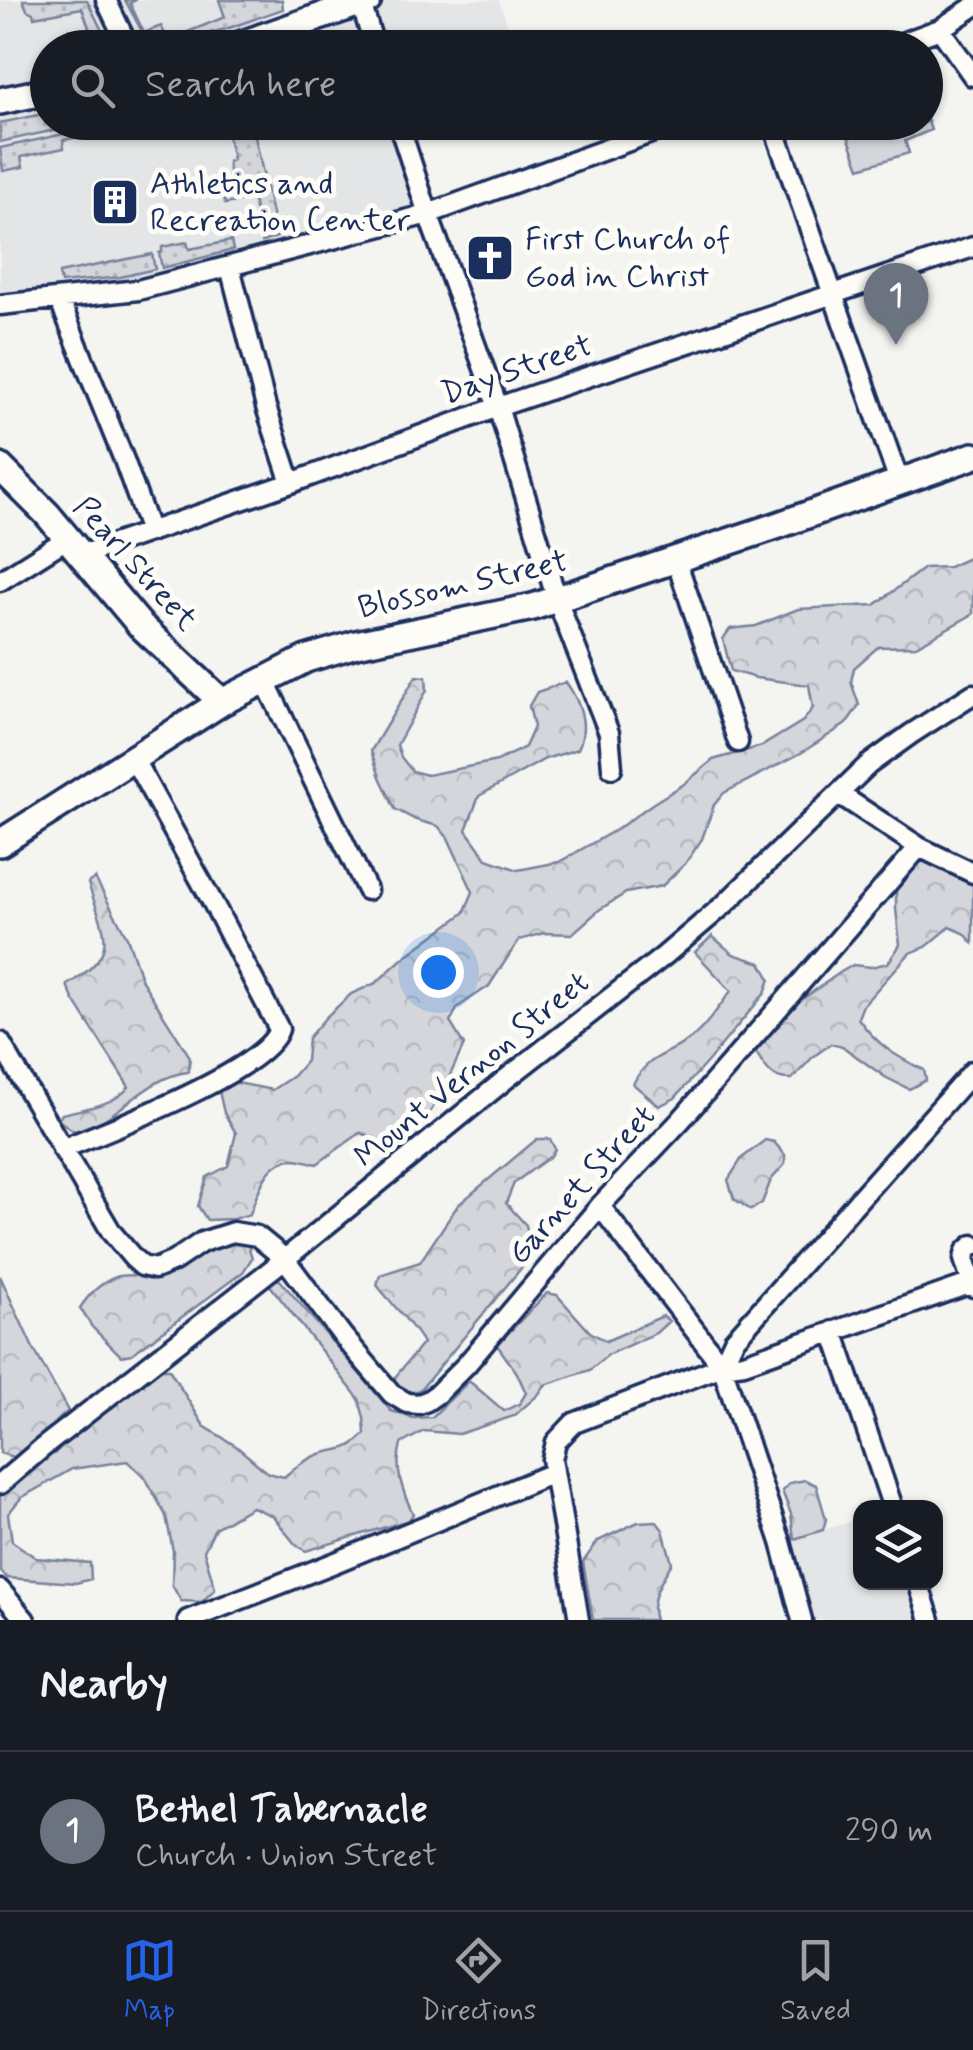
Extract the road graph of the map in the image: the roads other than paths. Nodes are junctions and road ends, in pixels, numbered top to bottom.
1 (106, 0) edge
2 (364, 1) edge
3 (973, 7) edge
4 (940, 28) joint
5 (120, 30) edge
6 (282, 30) edge
7 (371, 30) edge
8 (935, 30) edge
9 (943, 32) edge
10 (973, 76) edge
11 (30, 95) edge
12 (0, 101) edge
13 (404, 140) edge
14 (632, 140) edge
15 (778, 140) edge
16 (428, 214) junction
17 (973, 247) edge
18 (230, 266) junction
19 (834, 294) junction
20 (58, 299) junction
21 (0, 306) edge
22 (498, 407) junction
23 (973, 456) edge
24 (0, 468) edge
25 (899, 481) junction
26 (292, 483) junction
27 (150, 532) junction
28 (75, 546) junction
29 (676, 560) junction
30 (0, 581) edge
31 (557, 600) junction
32 (264, 679) junction
33 (973, 694) edge
34 (222, 702) junction
35 (738, 742) dead end
36 (133, 758) junction
37 (612, 768) dead end
38 (839, 794) junction
39 (0, 843) edge
40 (919, 847) junction
41 (973, 873) edge
42 (367, 890) dead end
43 (0, 1042) edge
44 (973, 1071) edge
45 (62, 1149) junction
46 (600, 1206) junction
47 (973, 1245) edge
48 (284, 1259) junction
49 (972, 1285) edge
50 (833, 1331) junction
51 (722, 1366) junction
52 (552, 1473) junction
53 (0, 1484) edge
54 (889, 1500) edge
55 (0, 1590) edge
56 (921, 1590) edge
57 (24, 1620) edge
58 (188, 1620) edge
59 (579, 1620) edge
60 (802, 1620) edge
61 (930, 1620) edge

1 - 5 street
2 - 6 street
2 - 7 street
3 - 4 street
4 - 8 street
9 - 10 street
11 - 12 street
13 - 16 street
14 - 16 street
15 - 19 street
16 - 18 street
16 - 22 street
17 - 19 street, Day Street
18 - 20 street
18 - 26 street
19 - 22 street, Day Street
19 - 25 street
20 - 21 street
20 - 27 street
22 - 26 street, Day Street
22 - 31 street
23 - 25 street, Blossom Street
24 - 28 street, Pearl Street
25 - 29 street, Blossom Street
26 - 27 street, Day Street
27 - 28 street, Day Street
28 - 30 street, Day Street
28 - 34 street, Pearl Street
29 - 31 street, Blossom Street
29 - 35 street
31 - 32 street, Blossom Street
31 - 37 street
32 - 34 street, Blossom Street
32 - 42 street
33 - 38 street, Mount Vernon Street
34 - 36 street, Blossom Street
36 - 39 street, Blossom Street
36 - 45 street
38 - 40 street
38 - 48 street, Mount Vernon Street
40 - 41 street
40 - 46 street, Garnet Street
43 - 45 street
44 - 51 street
45 - 48 street
46 - 48 street, Garnet Street
46 - 51 street
47 - 49 street
48 - 53 street, Mount Vernon Street
49 - 50 street
50 - 51 street
50 - 54 street
51 - 52 street
51 - 60 street
52 - 58 street
52 - 59 street
55 - 57 street
56 - 61 street

